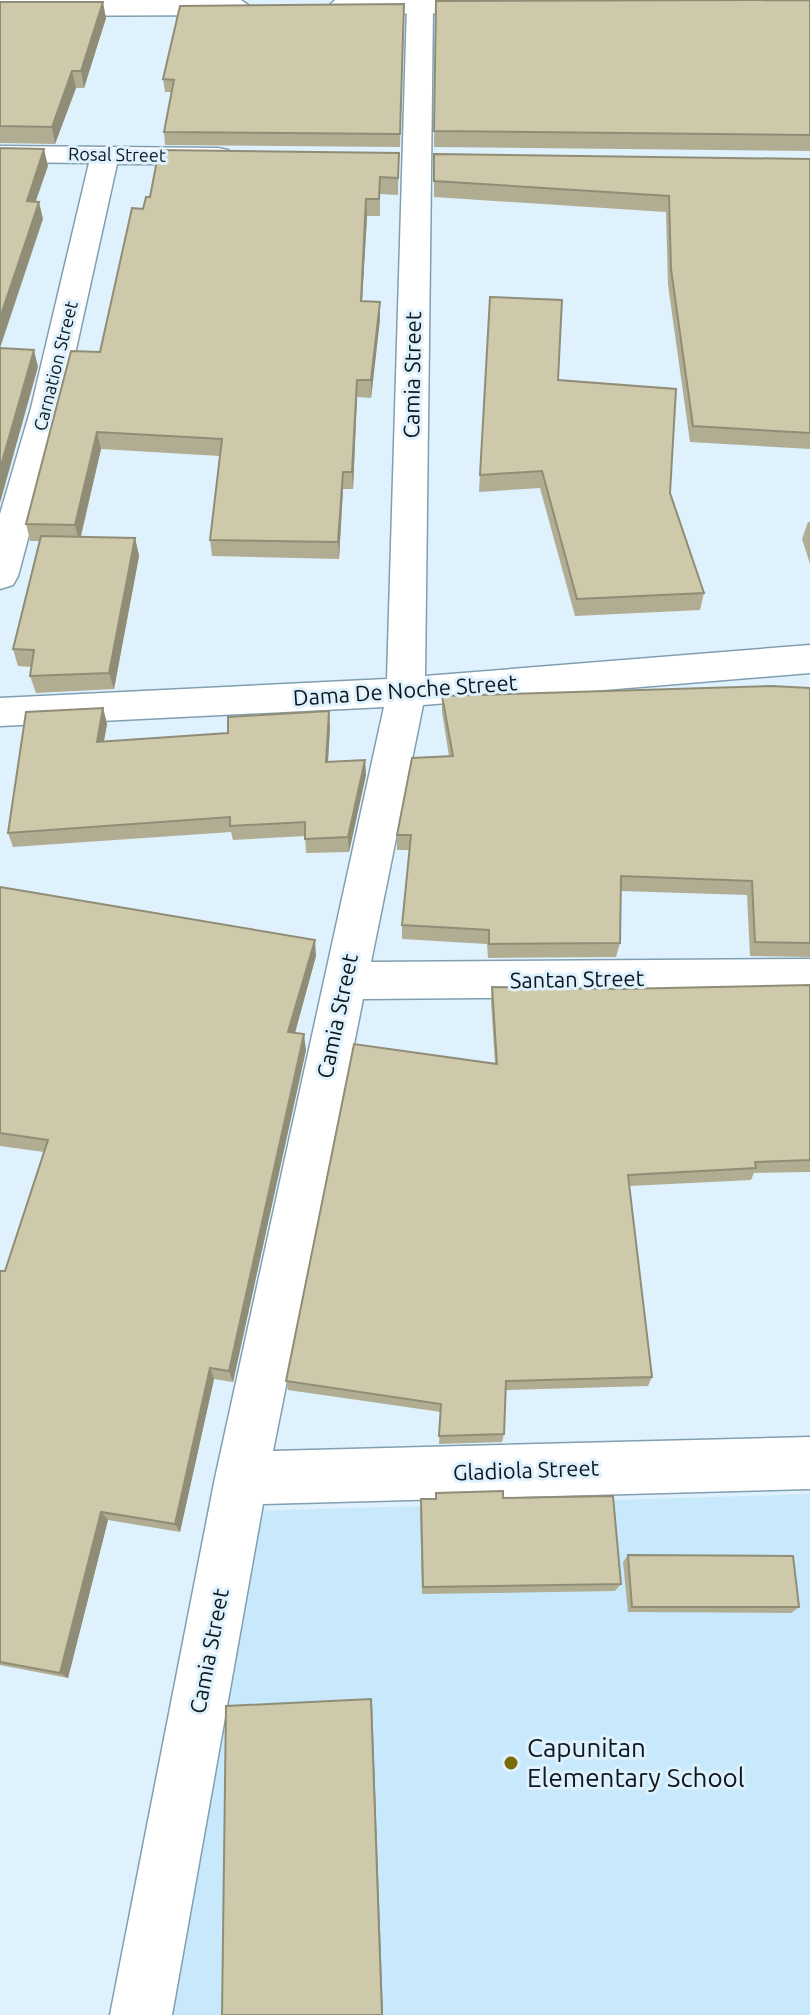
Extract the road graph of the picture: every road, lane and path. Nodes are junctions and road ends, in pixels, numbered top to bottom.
1 (492, 3) edge
2 (524, 5) edge
3 (264, 6) edge
4 (311, 6) edge
5 (420, 6) junction
6 (0, 8) edge
7 (0, 154) edge
8 (105, 155) junction
9 (245, 157) edge
10 (0, 576) edge
11 (810, 659) edge
12 (406, 692) junction
13 (0, 712) edge
14 (810, 977) edge
15 (345, 981) junction
16 (810, 1463) edge
17 (241, 1478) junction
18 (141, 2015) edge

1 - 2 street
1 - 5 street
3 - 6 street
4 - 5 street
5 - 12 street, Camia Street
7 - 8 street, Rosal Street
8 - 9 street, Rosal Street
8 - 10 street, Carnation Street
11 - 12 street, Dama De Noche Street
12 - 13 street, Dama De Noche Street
12 - 15 street, Camia Street
14 - 15 street, Santan Street
15 - 17 street, Camia Street
16 - 17 street, Gladiola Street
17 - 18 street, Camia Street

